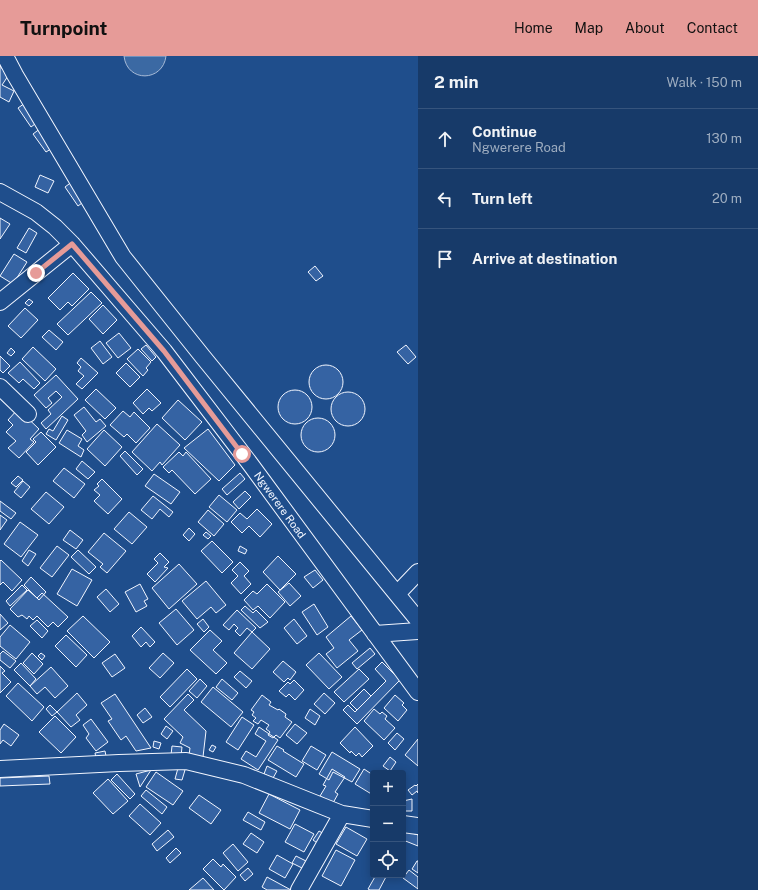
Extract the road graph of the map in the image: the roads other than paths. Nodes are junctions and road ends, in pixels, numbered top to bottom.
1 (5, 56) edge
2 (0, 192) edge
3 (72, 244) junction
4 (0, 302) edge
5 (0, 387) edge
6 (28, 414) dead end
7 (418, 572) edge
8 (397, 594) junction
9 (418, 620) edge
10 (418, 631) edge
11 (375, 634) junction
12 (418, 692) edge
13 (0, 769) edge
14 (342, 814) junction
15 (370, 819) edge
16 (406, 824) edge
17 (418, 826) edge
18 (299, 890) edge

1 - 8 street
2 - 3 street, Ngwerere Road
3 - 4 street
3 - 11 street, Ngwerere Road
5 - 6 street
7 - 8 street
8 - 9 street
10 - 11 street
11 - 12 street, Ngwerere Road
13 - 14 street
14 - 15 street
14 - 18 street
16 - 17 street

